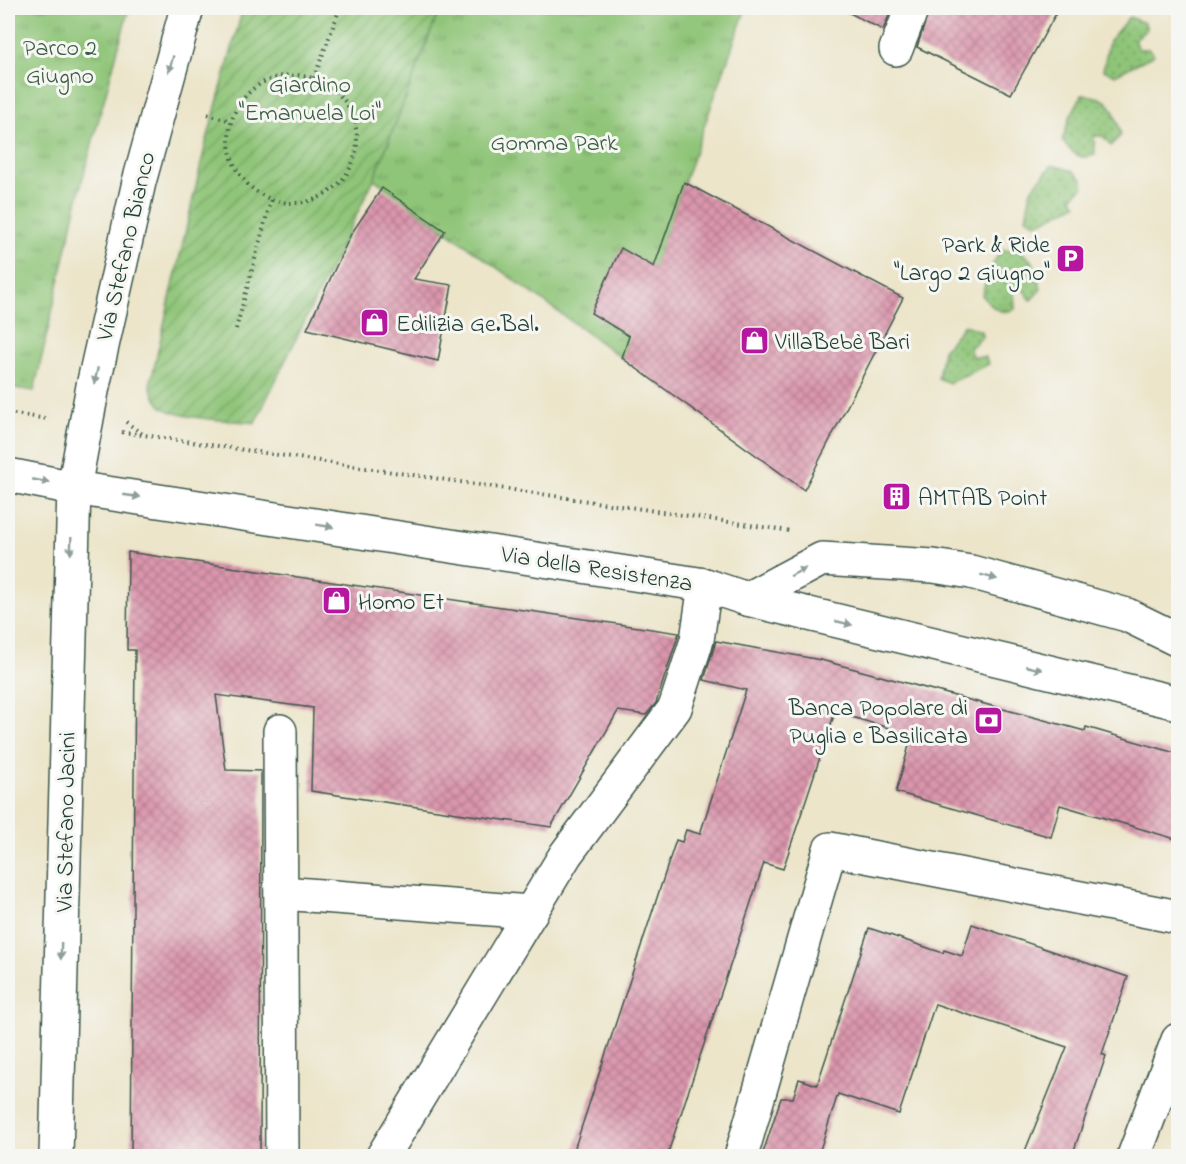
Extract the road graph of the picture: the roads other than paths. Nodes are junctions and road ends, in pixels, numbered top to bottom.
1 (187, 8) edge
2 (912, 8) edge
3 (896, 49) dead end
4 (8, 475) edge
5 (74, 488) junction
6 (705, 585) junction
7 (747, 599) junction
8 (1179, 640) edge
9 (1179, 703) edge
10 (280, 731) dead end
11 (282, 892) junction
12 (531, 912) junction
13 (1179, 917) edge
14 (1179, 1040) edge
15 (56, 1156) edge
16 (282, 1156) edge
17 (383, 1156) edge
18 (741, 1156) edge
19 (1134, 1156) edge

1 -> 5 street, Via Stefano Bianco
2 - 3 street
4 -> 5 street, Via della Resistenza
5 -> 6 street, Via della Resistenza
5 -> 15 street, Via Stefano Jacini
6 - 7 street, Via della Resistenza
6 - 12 street
7 -> 8 street
7 -> 9 street, Via della Resistenza
10 - 11 street
11 - 12 street
11 - 16 street
12 - 17 street
13 - 18 street
14 - 19 street

